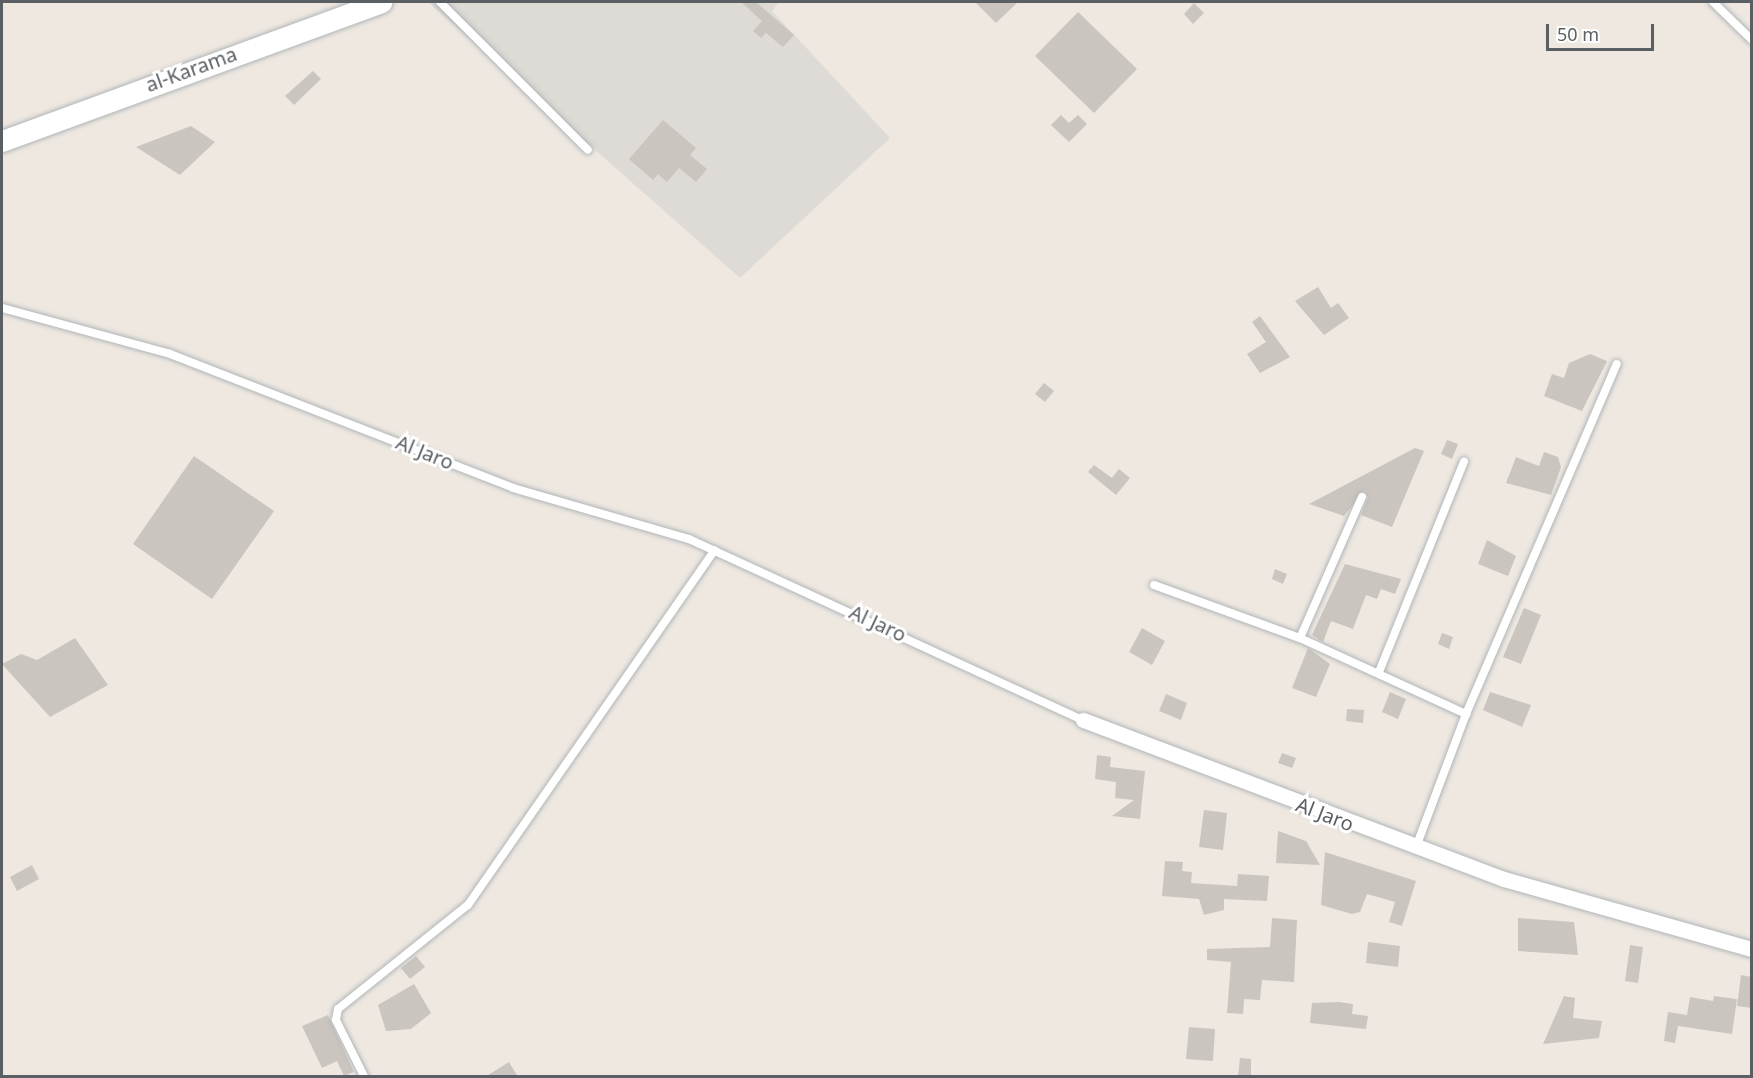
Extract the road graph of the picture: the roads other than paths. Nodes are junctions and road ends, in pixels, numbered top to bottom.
1 (381, 2) edge
2 (440, 2) edge
3 (1713, 2) edge
4 (1752, 40) edge
5 (2, 141) edge
6 (588, 150) dead end
7 (2, 308) edge
8 (1617, 364) dead end
9 (1464, 462) dead end
10 (1362, 497) dead end
11 (715, 550) junction
12 (1155, 585) dead end
13 (1300, 638) junction
14 (1379, 672) junction
15 (1466, 714) junction
16 (1083, 720) joint
17 (1416, 848) junction
18 (1752, 949) edge
19 (364, 1077) edge

1 - 5 main road, al-Karama
2 - 6 lane
3 - 4 lane
7 - 11 lane, Al Jaro
8 - 15 lane
9 - 14 lane
10 - 13 lane
11 - 16 lane, Al Jaro
11 - 19 lane
12 - 13 lane
13 - 14 lane
14 - 15 lane
15 - 17 lane
16 - 17 street, Al Jaro
17 - 18 street, Al Jaro

